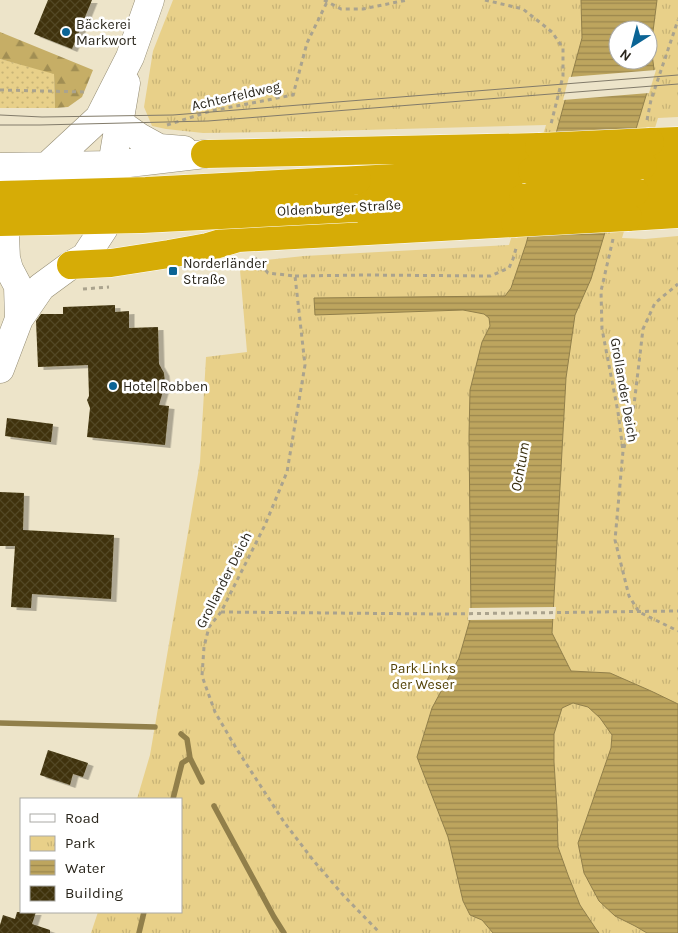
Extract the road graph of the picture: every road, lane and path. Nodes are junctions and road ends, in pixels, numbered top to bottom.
1 (150, 0) edge
2 (408, 0) edge
3 (485, 0) edge
4 (325, 1) edge
5 (678, 20) edge
6 (563, 48) dead end
7 (130, 57) junction
8 (665, 60) dead end
9 (0, 90) edge
10 (112, 93) junction
11 (119, 123) junction
12 (161, 127) dead end
13 (678, 141) edge
14 (205, 154) junction
15 (647, 154) junction
16 (535, 159) junction
17 (678, 163) edge
18 (48, 165) junction
19 (112, 165) junction
20 (0, 167) edge
21 (678, 190) edge
22 (0, 195) edge
23 (632, 205) junction
24 (678, 214) edge
25 (0, 222) edge
26 (518, 223) junction
27 (612, 244) dead end
28 (255, 258) dead end
29 (71, 265) junction
30 (4, 269) edge
31 (296, 276) junction
32 (678, 284) edge
33 (19, 319) junction
34 (0, 369) edge
35 (623, 451) junction
36 (678, 611) edge
37 (221, 612) junction
38 (639, 612) junction
39 (678, 631) edge
40 (380, 933) edge

1 - 7 street
2 - 4 path, Achterfeldweg
3 - 6 path
4 - 12 path, Achterfeldweg
5 - 8 path
7 - 10 street
7 - 11 street
9 - 10 path
10 - 18 street
11 - 14 street
11 - 19 street
13 - 15 highway
14 - 16 highway
14 - 19 street
15 - 16 highway, Oldenburger Straße, bridge
15 - 17 highway, Oldenburger Straße
16 - 22 highway, Oldenburger Straße, bridge
18 - 19 street
18 - 20 street
18 - 30 street
19 - 29 street
21 - 23 highway, Oldenburger Straße
23 - 24 highway
23 - 26 highway, Oldenburger Straße, bridge
25 - 26 highway, Oldenburger Straße, bridge
26 - 29 highway
26 - 31 path
27 - 35 path, Grollander Deich
28 - 31 path
29 - 30 street
29 - 33 street
30 - 33 street
31 - 37 path, Grollander Deich
32 - 35 path
33 - 34 street
35 - 38 path, Grollander Deich
36 - 38 path
37 - 38 path
37 - 40 path, Grollander Deich
38 - 39 path

